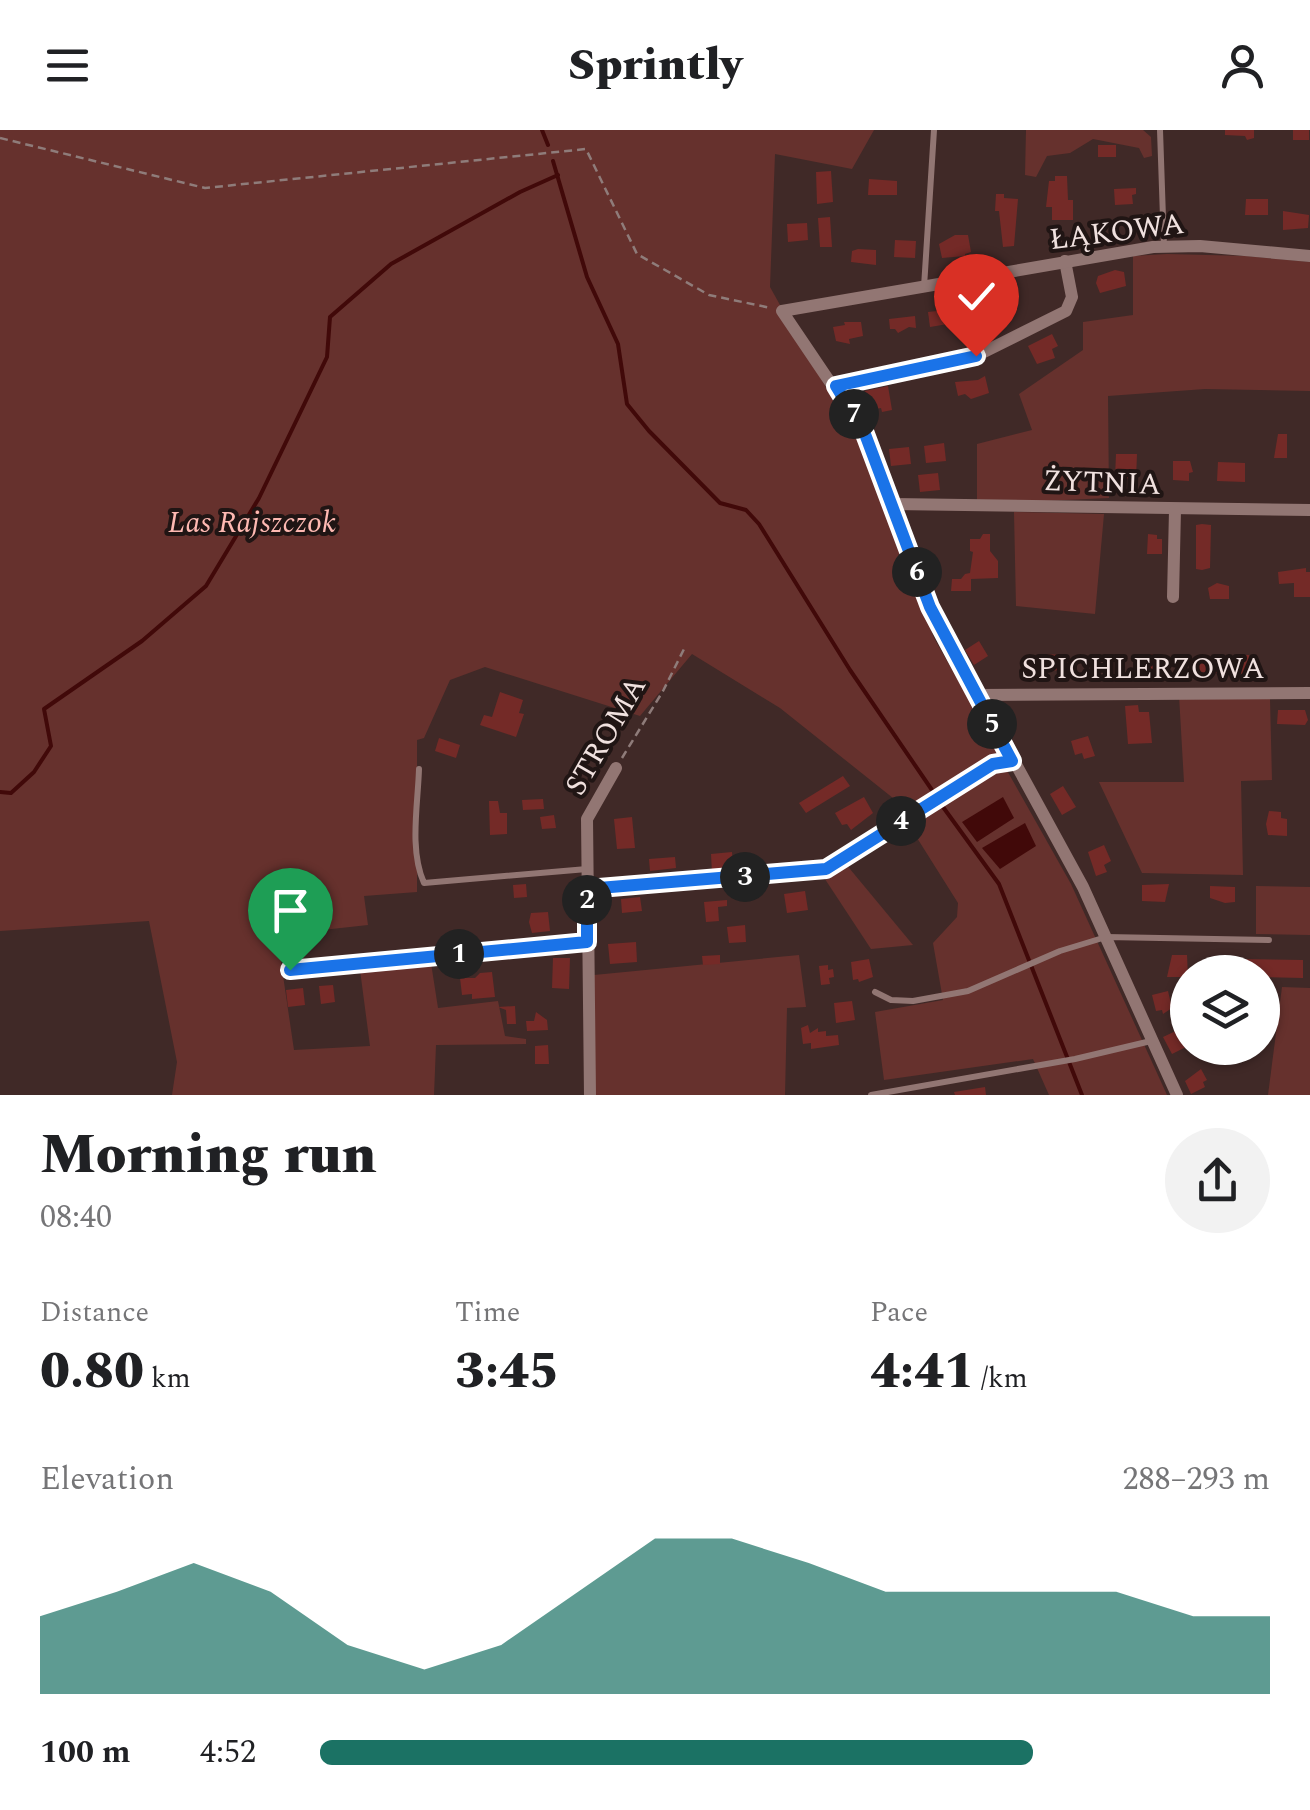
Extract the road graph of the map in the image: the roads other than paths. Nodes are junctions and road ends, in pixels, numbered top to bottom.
1 (934, 130) edge
2 (1160, 130) edge
3 (1164, 246) junction
4 (1310, 256) edge
5 (1066, 261) junction
6 (924, 288) junction
7 (836, 386) junction
8 (893, 504) junction
9 (1176, 510) junction
10 (1310, 510) edge
11 (1173, 597) dead end
12 (1310, 693) edge
13 (976, 695) junction
14 (1012, 761) junction
15 (616, 768) road end
16 (418, 769) dead end
17 (587, 870) junction
18 (587, 889) junction
19 (1106, 937) junction
20 (1268, 940) dead end
21 (587, 942) junction
22 (290, 970) dead end
23 (875, 992) dead end
24 (1152, 1040) junction
25 (590, 1095) edge
26 (871, 1095) edge
27 (1177, 1095) edge

1 - 6 lane
2 - 3 lane
3 - 4 street, ŁĄKOWA
3 - 5 street, ŁĄKOWA
5 - 6 street, ŁĄKOWA
5 - 7 street
6 - 7 street, ŁĄKOWA
7 - 8 street
8 - 9 street, ŻYTNIA
8 - 13 street
9 - 10 street, ŻYTNIA
9 - 11 street
12 - 13 street, SPICHLERZOWA
13 - 14 street
14 - 18 lane
14 - 19 street
15 - 17 street, STROMA
16 - 17 lane
17 - 18 street, STROMA
18 - 21 street, STROMA
19 - 20 lane
19 - 23 lane
19 - 24 street
21 - 22 street
21 - 25 street, STROMA
24 - 26 lane
24 - 27 street

